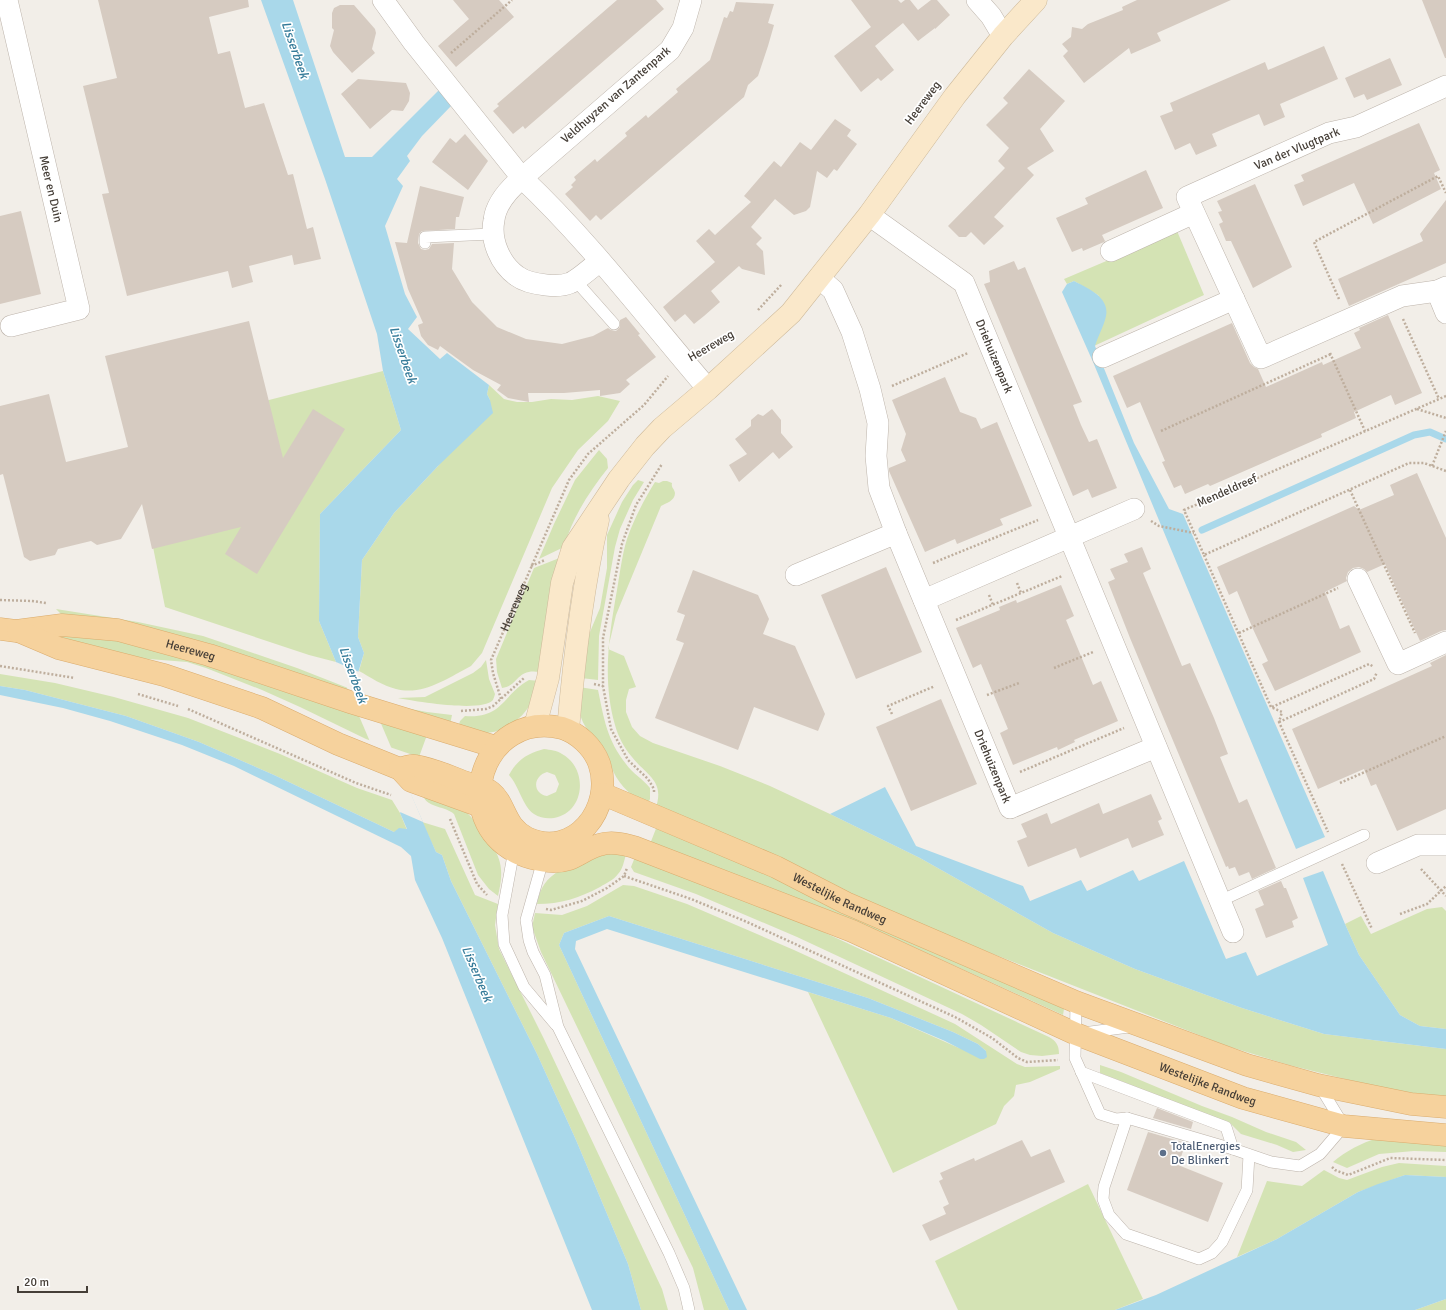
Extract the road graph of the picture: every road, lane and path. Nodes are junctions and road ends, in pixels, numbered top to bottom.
1 (7, 0) edge
2 (383, 0) edge
3 (512, 0) edge
4 (691, 0) edge
5 (978, 0) edge
6 (1036, 0) edge
7 (1003, 36) junction
8 (434, 68) junction
9 (1446, 86) edge
10 (522, 178) junction
11 (1446, 193) edge
12 (1194, 213) junction
13 (869, 215) junction
14 (492, 234) junction
15 (425, 243) dead end
16 (1111, 251) dead end
17 (600, 261) junction
18 (819, 278) junction
19 (575, 280) junction
20 (786, 280) dead end
21 (1441, 289) edge
22 (1234, 299) junction
23 (1394, 299) junction
24 (1446, 313) edge
25 (754, 314) dead end
26 (1348, 319) junction
27 (614, 324) dead end
28 (11, 326) dead end
29 (738, 330) dead end
30 (1321, 331) junction
31 (989, 344) junction
32 (1331, 354) junction
33 (1103, 357) dead end
34 (684, 361) junction
35 (708, 389) junction
36 (872, 395) junction
37 (1446, 396) edge
38 (1439, 398) junction
39 (1416, 408) junction
40 (1446, 418) edge
41 (1161, 431) dead end
42 (1365, 431) junction
43 (1446, 431) edge
44 (1432, 466) junction
45 (1446, 471) edge
46 (1350, 490) junction
47 (601, 506) junction
48 (1134, 509) dead end
49 (1058, 512) junction
50 (1159, 526) dead end
51 (896, 533) junction
52 (1194, 534) junction
53 (1070, 538) junction
54 (1204, 555) junction
55 (1385, 567) junction
56 (1082, 568) junction
57 (912, 572) junction
58 (796, 575) dead end
59 (1358, 579) junction
60 (924, 600) junction
61 (936, 629) junction
62 (8, 630) edge
63 (1239, 633) junction
64 (1446, 642) edge
65 (1113, 644) junction
66 (1424, 652) junction
67 (0, 666) edge
68 (1054, 668) dead end
69 (77, 678) dead end
70 (956, 678) junction
71 (1018, 683) dead end
72 (134, 693) dead end
73 (967, 704) junction
74 (179, 706) dead end
75 (1272, 707) junction
76 (186, 708) dead end
77 (460, 711) dead end
78 (892, 714) dead end
79 (1145, 720) junction
80 (1279, 722) junction
81 (535, 726) junction
82 (568, 730) junction
83 (1446, 736) edge
84 (496, 747) junction
85 (1156, 747) junction
86 (999, 781) junction
87 (1340, 783) dead end
88 (603, 794) junction
89 (393, 796) dead end
90 (480, 796) junction
91 (1364, 835) dead end
92 (1446, 845) edge
93 (1335, 848) junction
94 (514, 850) junction
95 (547, 851) junction
96 (1405, 851) junction
97 (1377, 863) dead end
98 (624, 876) dead end
99 (1446, 886) edge
100 (1441, 891) junction
101 (1446, 896) edge
102 (1220, 901) junction
103 (1400, 914) dead end
104 (1372, 929) dead end
105 (1233, 932) dead end
106 (1076, 1002) junction
107 (1142, 1026) junction
108 (558, 1027) junction
109 (1076, 1034) junction
110 (1075, 1058) junction
111 (1081, 1072) junction
112 (1318, 1085) junction
113 (1446, 1107) edge
114 (1126, 1118) junction
115 (1344, 1126) junction
116 (1446, 1135) edge
117 (1233, 1149) junction
118 (1320, 1154) junction
119 (1249, 1155) junction
120 (1446, 1160) edge
121 (689, 1310) edge

1 - 28 street, Meer en Duin
2 - 8 street
3 - 8 path
4 - 10 street, Veldhuyzen van Zantenpark
5 - 7 street
6 - 7 main road, Heereweg
7 - 13 main road, Heereweg
8 - 10 street
9 - 12 street, Van der Vlugtpark
10 - 14 street, Veldhuyzen van Zantenpark
10 - 17 street
11 - 26 path
12 - 16 street
12 - 22 street, Van der Vlugtpark
13 - 18 main road, Heereweg
13 - 31 street, Driehuizenpark
14 - 15 lane
14 - 19 street
17 - 19 street
17 - 34 street
18 - 35 main road, Heereweg
18 - 36 street, Driehuizenpark
19 - 27 lane
20 - 25 path
21 - 23 street
21 - 24 street
22 - 30 street, Van der Vlugtpark
22 - 33 street
23 - 26 street
23 - 38 path
26 - 30 street
29 - 34 path, Heereweg
30 - 32 path
31 - 36 path
31 - 49 street, Driehuizenpark
32 - 41 path
32 - 42 path
34 - 35 street
34 - 77 path, Heereweg
35 - 47 main road, Heereweg
36 - 51 street, Driehuizenpark
37 - 38 path, Mendeldreef
38 - 39 path, Mendeldreef
39 - 40 path
39 - 42 path, Mendeldreef
42 - 52 path, Mendeldreef
43 - 44 path
44 - 45 path
44 - 46 path
46 - 54 path
46 - 55 path
47 - 81 main road, Heereweg
47 - 82 main road, Heereweg
48 - 53 street
49 - 53 street, Driehuizenpark
49 - 57 path
50 - 52 path
51 - 57 street, Driehuizenpark
51 - 58 street
52 - 54 path, Mendeldreef
53 - 56 street, Driehuizenpark
53 - 60 street
54 - 63 path, Mendeldreef
55 - 59 path
55 - 66 path
56 - 61 path
56 - 65 street, Driehuizenpark
57 - 60 street, Driehuizenpark
59 - 63 path
59 - 66 street
60 - 61 street, Driehuizenpark
61 - 70 street, Driehuizenpark
62 - 84 main road, Heereweg
62 - 90 main road, Heereweg
63 - 75 path, Mendeldreef
64 - 66 street
65 - 68 path
65 - 79 street, Driehuizenpark
67 - 69 path
70 - 73 street, Driehuizenpark
70 - 78 path
71 - 73 path
72 - 74 path
73 - 86 street, Driehuizenpark
75 - 80 path, Mendeldreef
75 - 80 path
76 - 89 path
79 - 85 street, Driehuizenpark
79 - 86 path
80 - 93 path
81 - 82 main road
81 - 84 main road
82 - 88 main road
83 - 87 path
84 - 90 main road
85 - 86 street, Driehuizenpark
85 - 102 street, Driehuizenpark
88 - 95 main road
88 - 106 main road, Westelijke Randweg
90 - 94 main road
90 - 95 main road
91 - 93 lane
92 - 96 street
93 - 102 lane
93 - 104 path
94 - 95 main road
94 - 108 lane
95 - 108 lane
95 - 109 main road, Westelijke Randweg
96 - 97 street
96 - 100 path
98 - 110 path
99 - 100 path
100 - 101 path
100 - 103 path
102 - 105 street, Driehuizenpark
106 - 107 main road, Westelijke Randweg
106 - 109 lane
107 - 109 lane, Westelijke Randweg
107 - 112 main road, Westelijke Randweg
108 - 121 lane
109 - 110 lane
109 - 115 main road, Westelijke Randweg
110 - 111 lane
111 - 114 lane
111 - 117 lane
112 - 113 main road, Westelijke Randweg
112 - 115 lane
114 - 117 lane
114 - 119 lane
115 - 116 main road, Westelijke Randweg
115 - 118 lane
117 - 119 lane
118 - 119 lane
118 - 120 path

